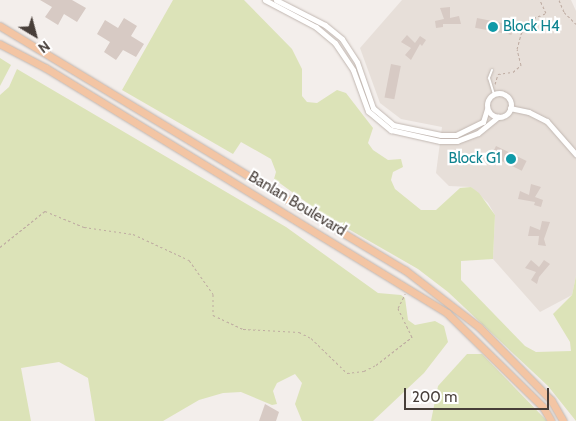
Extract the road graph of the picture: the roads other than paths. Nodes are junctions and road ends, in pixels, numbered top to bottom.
1 (265, 0) edge
2 (276, 0) edge
3 (0, 26) edge
4 (0, 44) edge
5 (492, 70) dead end
6 (493, 92) junction
7 (487, 108) junction
8 (510, 108) junction
9 (498, 117) junction
10 (576, 154) edge
11 (551, 421) edge
12 (563, 421) edge

1 - 9 street
2 - 7 street
3 - 12 main road, Banlan Boulevard
4 - 11 main road, Banlan Boulevard
5 - 6 lane
6 - 7 street
6 - 8 street
7 - 9 street
8 - 9 street
8 - 10 street

